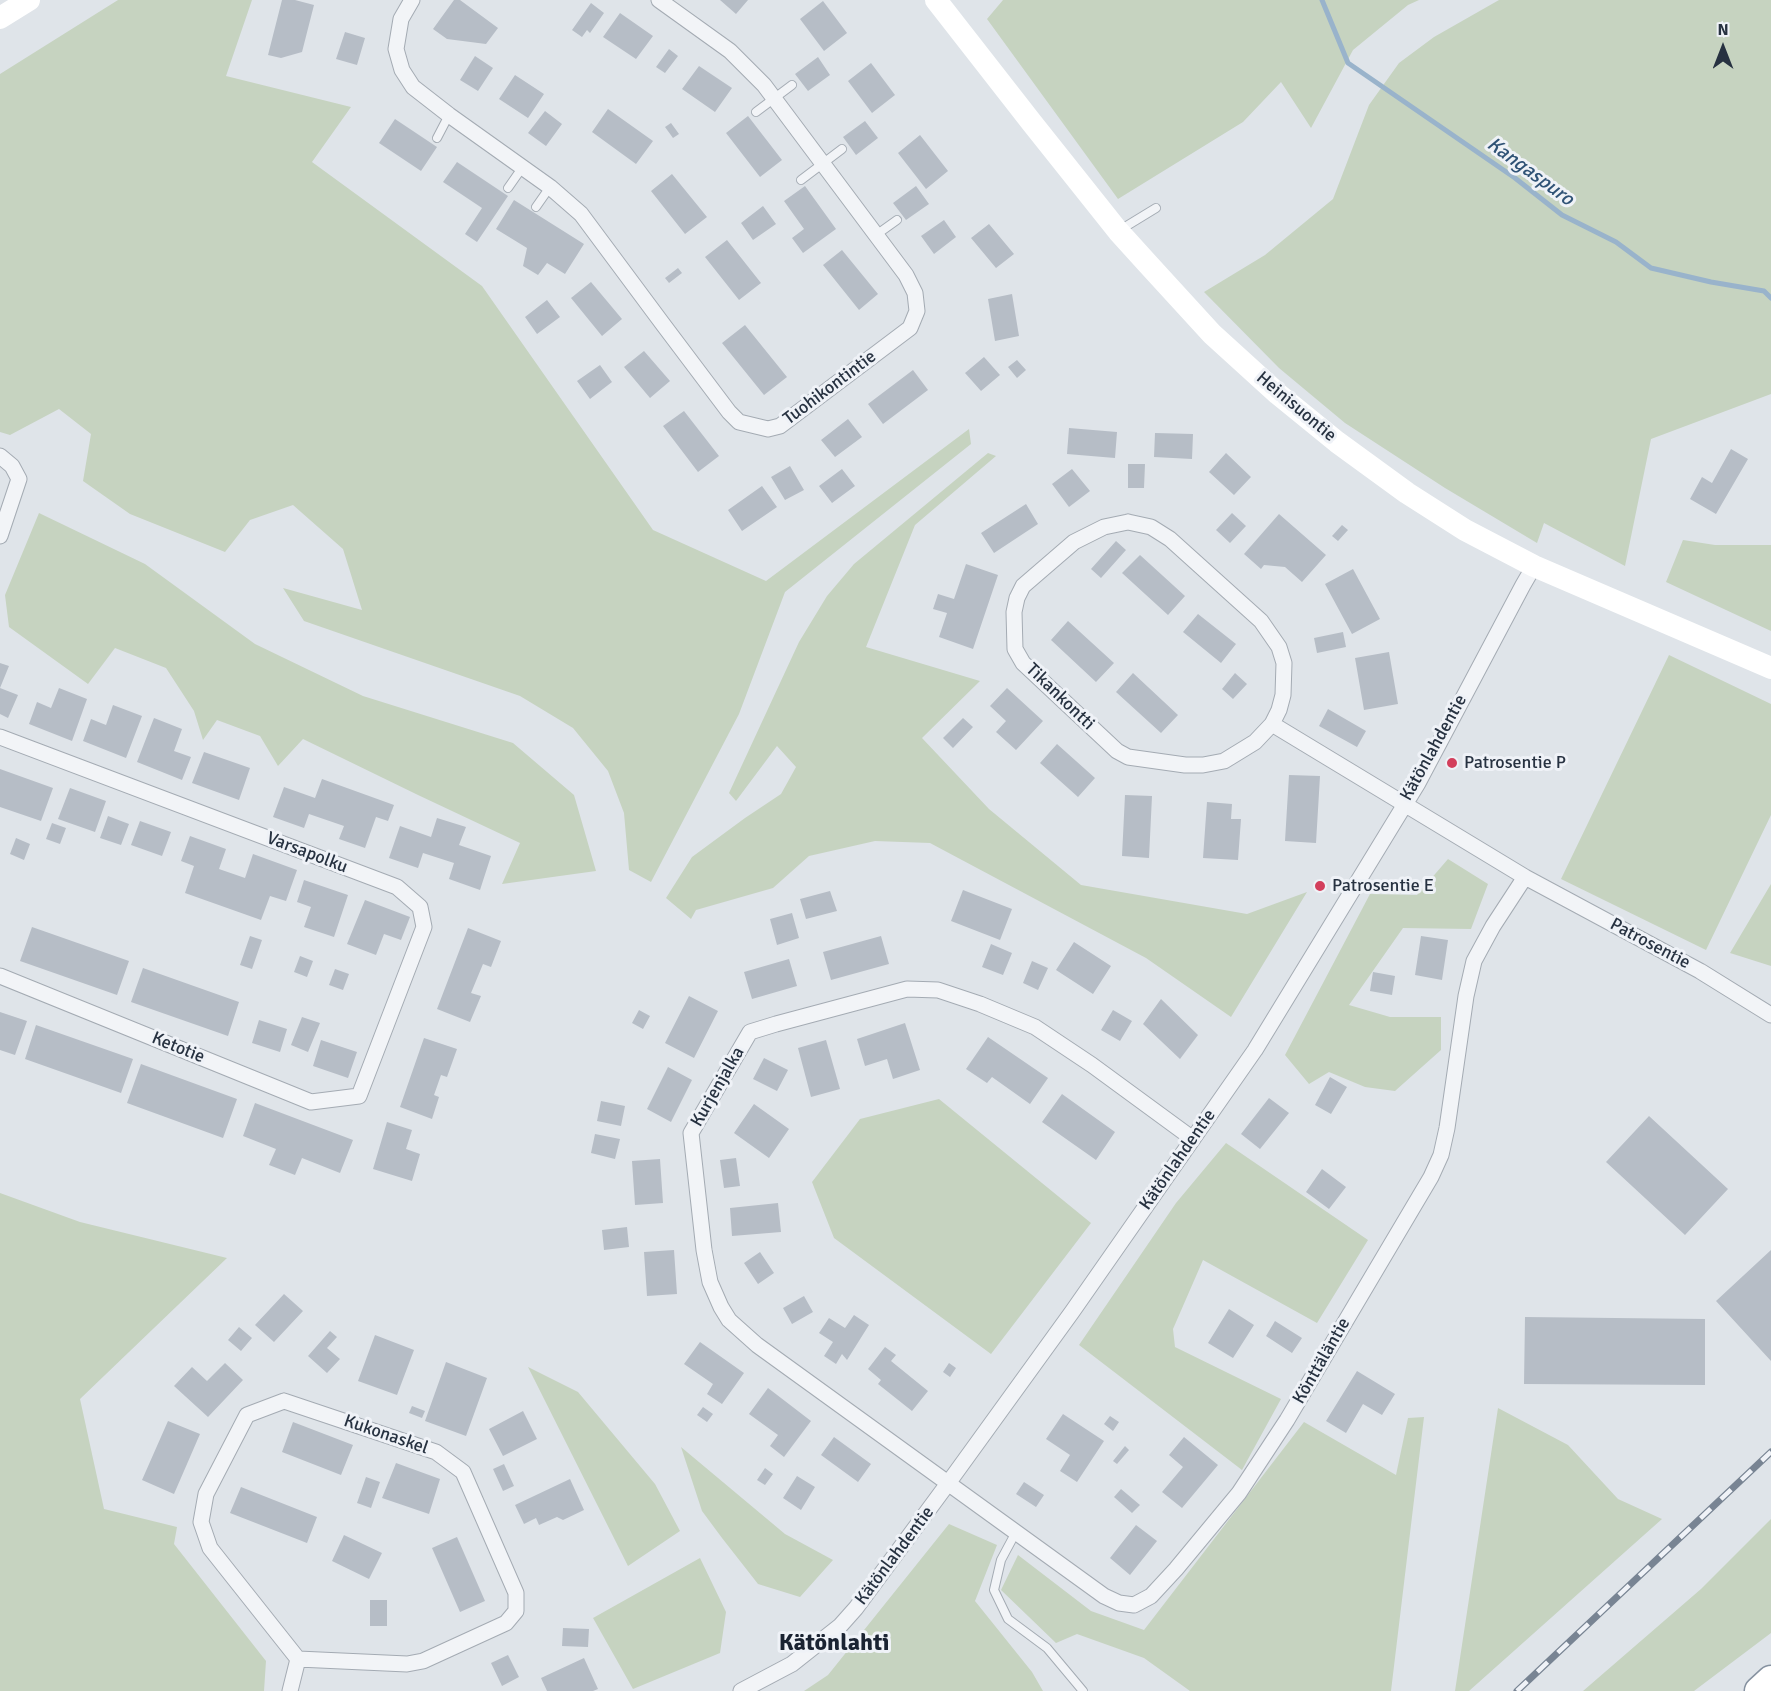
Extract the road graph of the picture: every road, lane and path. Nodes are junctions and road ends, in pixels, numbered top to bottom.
1 (29, 0) edge
2 (412, 0) edge
3 (659, 0) edge
4 (936, 0) edge
5 (0, 18) edge
6 (792, 85) dead end
7 (774, 99) junction
8 (756, 112) dead end
9 (448, 116) junction
10 (437, 138) dead end
11 (842, 148) dead end
12 (823, 164) junction
13 (522, 168) junction
14 (801, 180) dead end
15 (550, 187) junction
16 (508, 188) dead end
17 (536, 207) dead end
18 (1156, 208) dead end
19 (897, 220) dead end
20 (1118, 231) junction
21 (876, 235) junction
22 (0, 456) edge
23 (0, 536) edge
24 (1534, 566) junction
25 (1771, 668) edge
26 (1272, 724) junction
27 (0, 738) edge
28 (1405, 803) junction
29 (1525, 877) junction
30 (0, 976) edge
31 (1771, 1016) edge
32 (359, 1096) joint
33 (1193, 1138) junction
34 (949, 1482) junction
35 (1016, 1532) junction
36 (298, 1659) junction
37 (1771, 1680) edge
38 (290, 1691) edge
39 (741, 1691) edge
40 (1083, 1691) edge
41 (1758, 1691) edge

1 - 5 street
2 - 9 street, Tuohikontintie
3 - 7 street, Tuohikontintie
4 - 20 street, Heinisuontie
6 - 7 lane
7 - 8 lane
7 - 12 street, Tuohikontintie
9 - 10 lane
9 - 13 street, Tuohikontintie
11 - 12 lane
12 - 14 lane
12 - 21 street, Tuohikontintie
13 - 15 street, Tuohikontintie
13 - 16 lane
15 - 17 lane
15 - 21 street, Tuohikontintie
18 - 20 lane
19 - 21 lane
20 - 24 street, Heinisuontie
22 - 23 street
24 - 25 street, Heinisuontie
24 - 28 street, Kätönlahdentie
26 - 26 street, Tikankontti
26 - 28 street
27 - 32 street, Varsapolku
28 - 29 street, Patrosentie
28 - 33 street, Kätönlahdentie
29 - 31 street, Patrosentie
29 - 35 street, Könttäläntie
30 - 32 street, Ketotie
33 - 34 street, Kätönlahdentie
33 - 34 street, Kurjenjalka
34 - 35 street, Könttäläntie
34 - 39 street, Kätönlahdentie
35 - 40 lane
36 - 36 street, Kukonaskel
36 - 38 street
37 - 41 highway

